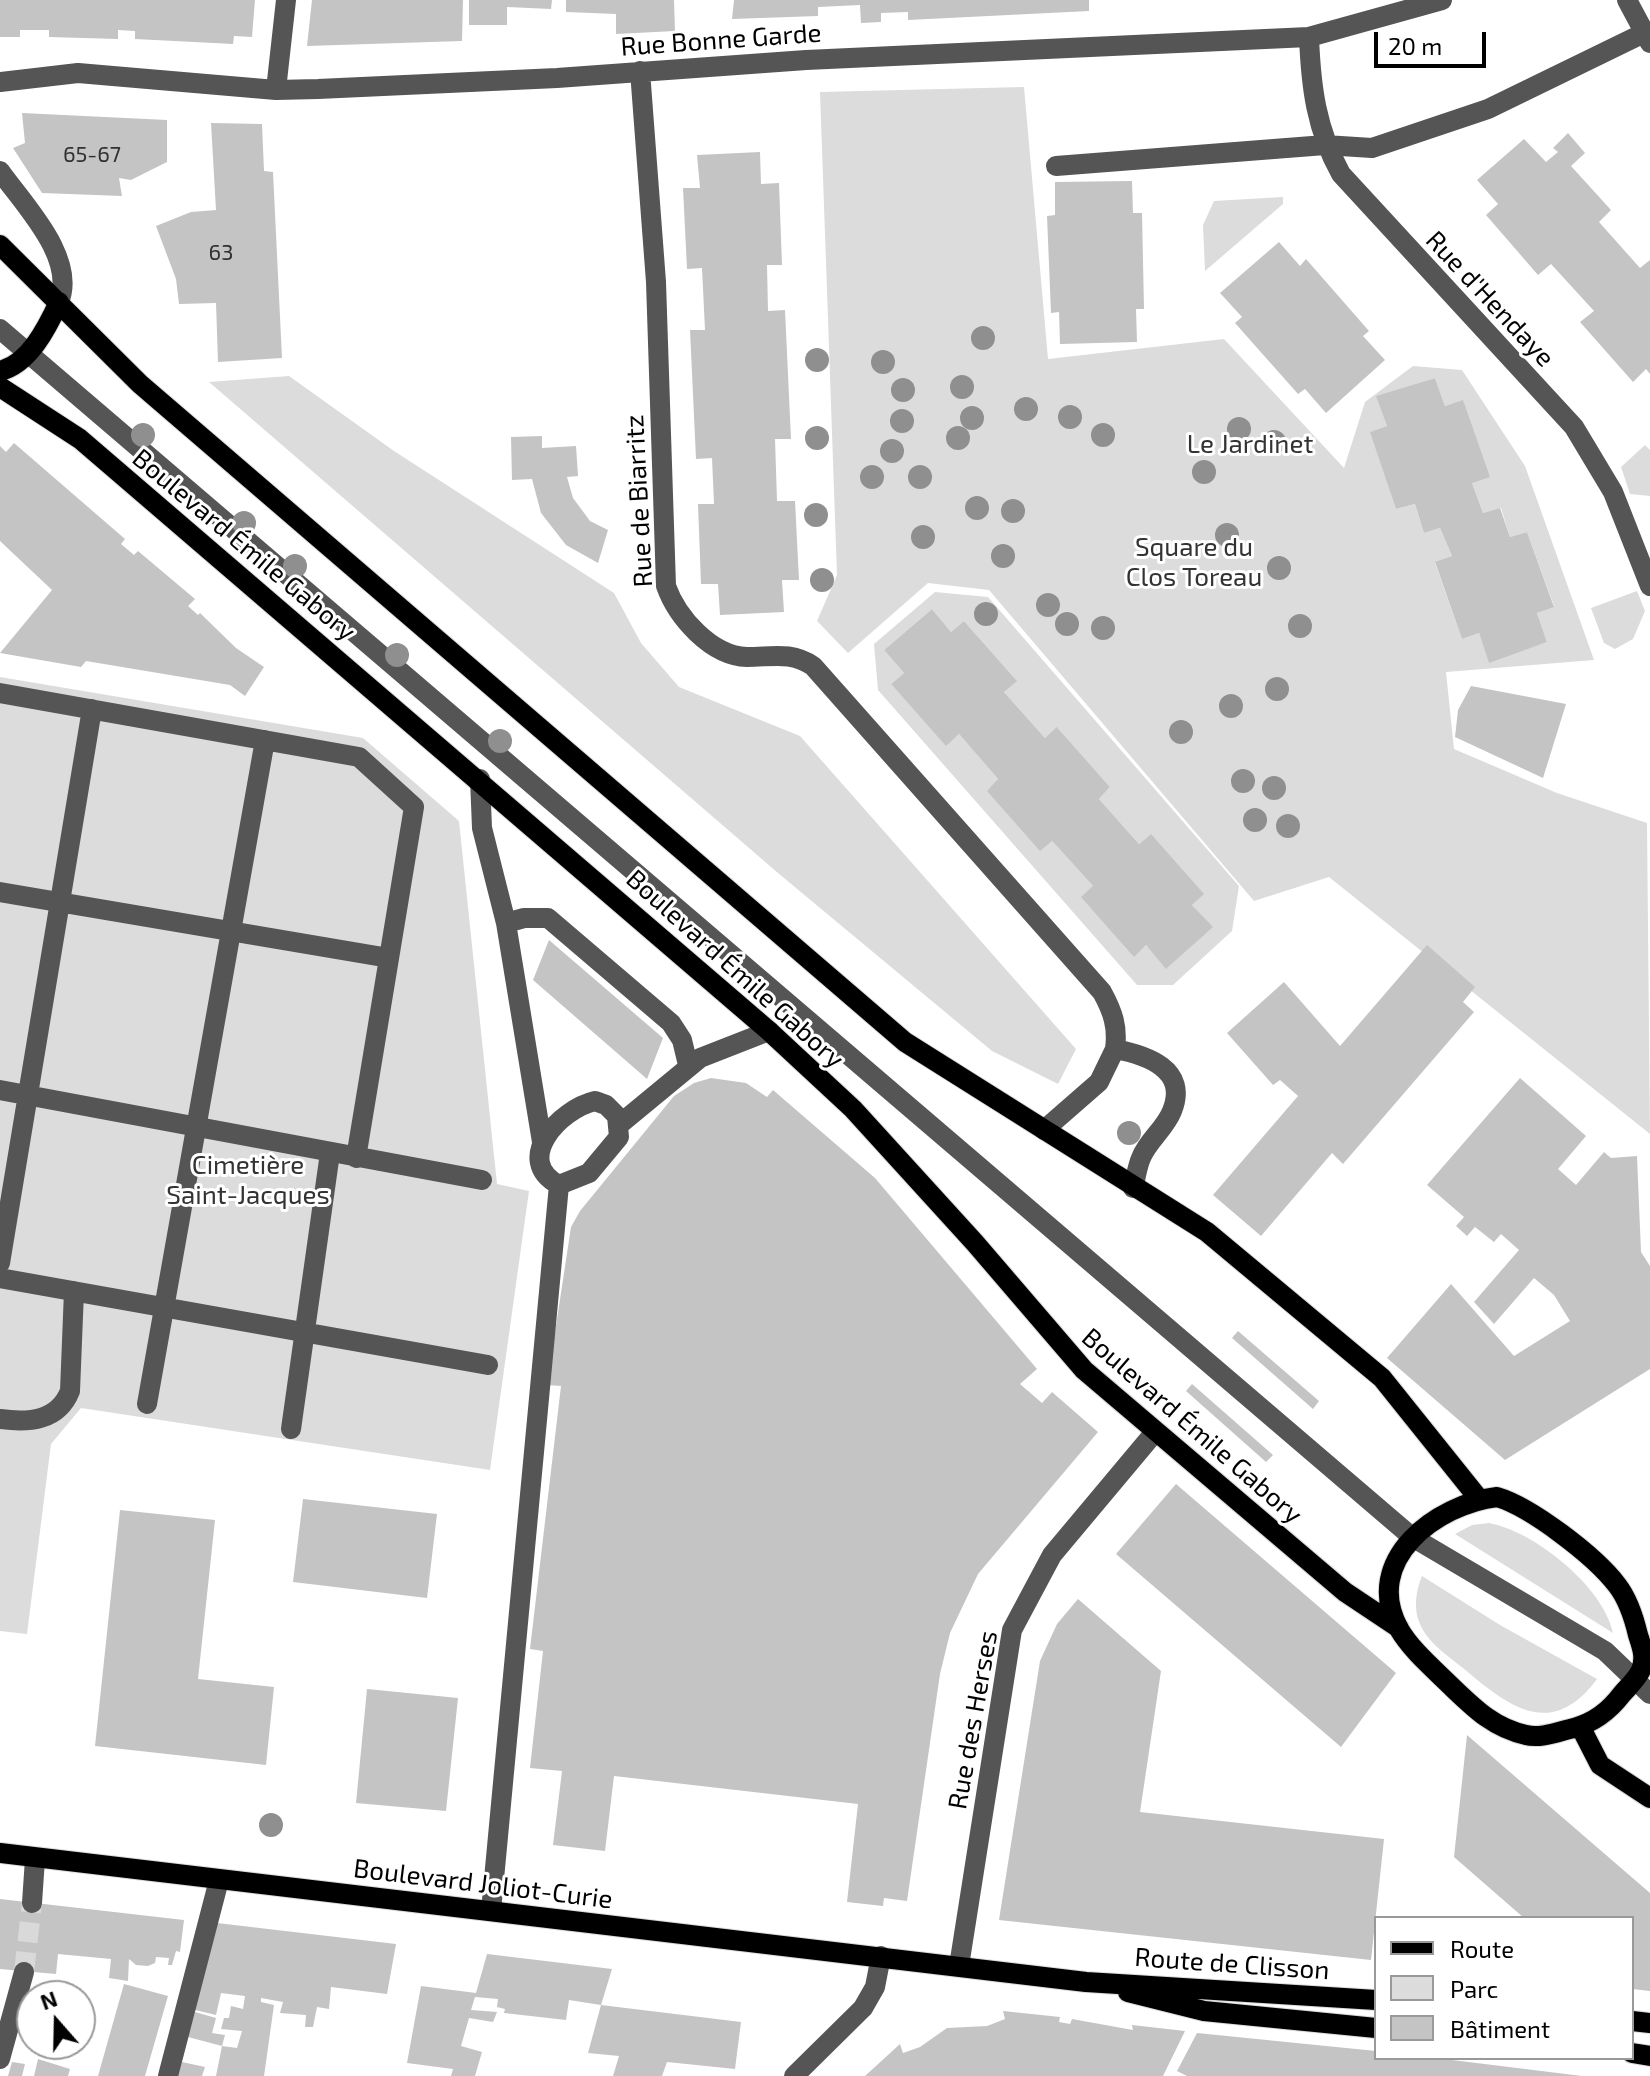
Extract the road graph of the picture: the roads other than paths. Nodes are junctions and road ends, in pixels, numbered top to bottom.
1 (286, 0) edge
2 (1442, 0) edge
3 (1627, 0) edge
4 (1309, 37) junction
5 (1647, 38) edge
6 (640, 71) junction
7 (0, 82) edge
8 (276, 90) junction
9 (1325, 145) junction
10 (1056, 166) dead end
11 (0, 171) edge
12 (0, 245) edge
13 (59, 302) junction
14 (0, 329) edge
15 (26, 353) junction
16 (0, 371) edge
17 (3, 396) edge
18 (1650, 586) edge
19 (0, 693) edge
20 (92, 709) junction
21 (265, 740) junction
22 (480, 779) junction
23 (0, 892) edge
24 (59, 902) junction
25 (506, 923) junction
26 (231, 930) junction
27 (389, 958) junction
28 (769, 1031) junction
29 (1115, 1049) junction
30 (688, 1065) junction
31 (0, 1090) edge
32 (27, 1095) junction
33 (620, 1124) junction
34 (198, 1127) junction
35 (1044, 1130) junction
36 (542, 1142) junction
37 (330, 1153) junction
38 (356, 1158) junction
39 (482, 1180) dead end
40 (559, 1185) junction
41 (1133, 1188) junction
42 (0, 1263) edge
43 (0, 1278) edge
44 (74, 1291) junction
45 (164, 1307) junction
46 (304, 1332) junction
47 (488, 1365) dead end
48 (147, 1404) dead end
49 (0, 1419) edge
50 (291, 1429) dead end
51 (1155, 1432) junction
52 (1479, 1499) junction
53 (1412, 1537) junction
54 (1629, 1609) junction
55 (1650, 1615) edge
56 (1399, 1628) junction
57 (1647, 1655) edge
58 (1642, 1687) edge
59 (1580, 1726) junction
60 (1650, 1798) edge
61 (0, 1853) edge
62 (35, 1859) junction
63 (219, 1880) junction
64 (32, 1903) tunnel mouth
65 (491, 1911) junction
66 (881, 1956) junction
67 (959, 1966) junction
68 (24, 1972) tunnel mouth
69 (1086, 1982) junction
70 (1374, 2000) edge
71 (1374, 2028) edge
72 (0, 2059) edge
73 (168, 2076) edge
74 (794, 2076) edge

1 - 8 street
2 - 4 street, Rue Bonne Garde
3 - 5 street
4 - 6 street, Rue Bonne Garde
4 - 9 street, Rue d'Hendaye
5 - 9 street
6 - 8 street, Rue Bonne Garde
6 - 29 street, Rue de Biarritz
7 - 8 street, Rue Bonne Garde
9 - 10 street
9 - 18 street, Rue d'Hendaye
11 - 13 street
12 - 13 main road, Boulevard Émile Gabory
13 - 15 main road
13 - 35 main road, Boulevard Émile Gabory
14 - 15 street
15 - 16 main road
15 - 53 street
17 - 22 main road, Boulevard Émile Gabory
19 - 20 street
20 - 21 street
20 - 24 street
21 - 26 street
21 - 27 street
22 - 25 street
22 - 28 main road, Boulevard Émile Gabory
23 - 24 street
24 - 26 street
24 - 32 street
25 - 30 street
25 - 36 street
26 - 27 street
26 - 34 street
27 - 38 street
28 - 30 street
28 - 51 main road, Boulevard Émile Gabory
29 - 35 street
29 - 41 street
30 - 33 street
31 - 32 street
32 - 34 street
32 - 42 street
33 - 36 street
33 - 40 street
34 - 37 street
34 - 45 street
35 - 41 main road, Boulevard Émile Gabory
36 - 40 street
37 - 38 street
37 - 46 street
38 - 39 street
40 - 65 street
41 - 52 main road, Boulevard Émile Gabory
43 - 44 street
44 - 45 street
44 - 49 street
45 - 46 street
45 - 48 street
46 - 47 street
46 - 50 street
51 - 56 main road, Boulevard Émile Gabory
51 - 67 street, Rue des Herses
52 - 53 main road
52 - 54 main road
53 - 56 main road
53 - 58 street
54 - 55 main road
54 - 57 main road
56 - 59 main road
57 - 58 main road
58 - 59 main road
59 - 60 main road
61 - 62 main road, Boulevard Joliot-Curie
62 - 63 main road, Boulevard Joliot-Curie
62 - 64 street
63 - 65 main road, Boulevard Joliot-Curie
63 - 73 street
65 - 66 main road, Boulevard Joliot-Curie
66 - 67 main road, Boulevard Joliot-Curie
66 - 74 street
67 - 69 main road, Route de Clisson
68 - 72 street
69 - 70 main road, Route de Clisson
69 - 71 main road, Route de Clisson

